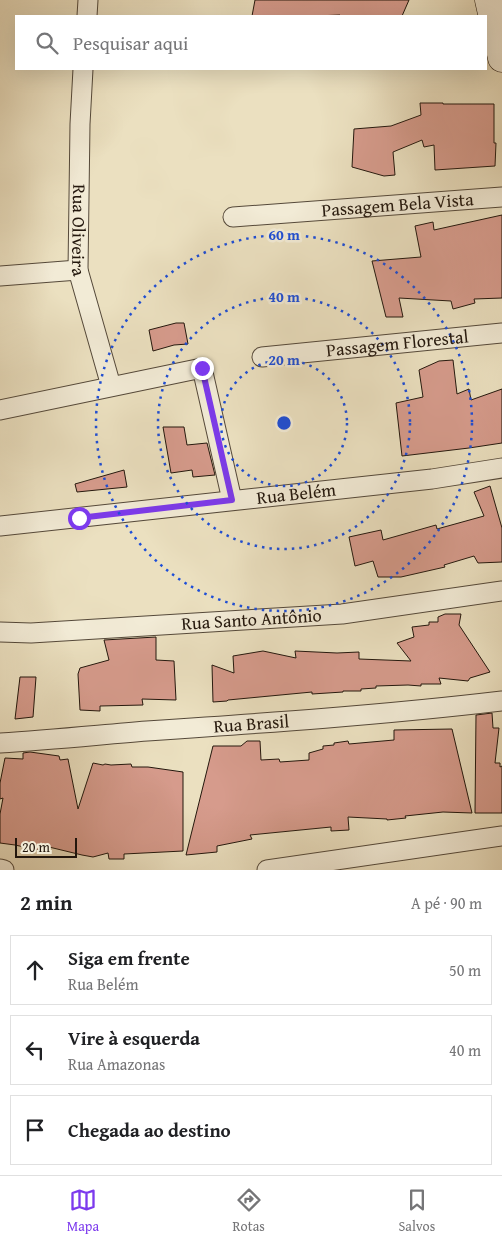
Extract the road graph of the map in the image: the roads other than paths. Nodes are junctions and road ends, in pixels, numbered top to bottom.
1 (88, 0) edge
2 (489, 0) edge
3 (87, 15) edge
4 (496, 56) edge
5 (83, 70) edge
6 (502, 197) edge
7 (233, 217) dead end
8 (78, 270) junction
9 (0, 276) edge
10 (502, 332) edge
11 (262, 357) dead end
12 (111, 386) junction
13 (0, 410) edge
14 (502, 468) edge
15 (232, 500) junction
16 (0, 526) edge
17 (502, 591) edge
18 (0, 632) edge
19 (502, 701) edge
20 (0, 743) edge
21 (502, 836) edge
22 (0, 869) edge
23 (4, 870) edge
24 (267, 870) edge

1 - 3 street
2 - 4 main road
5 - 8 street, Rua Oliveira
6 - 7 street, Passagem Bela Vista
8 - 9 street
8 - 12 street, Rua Oliveira
10 - 11 street, Passagem Florestal
12 - 13 street
12 - 15 street
14 - 15 street, Rua Belém
15 - 16 street, Rua Belém
17 - 18 street, Rua Santo Antônio
19 - 20 street, Rua Brasil
21 - 24 street
22 - 23 street

